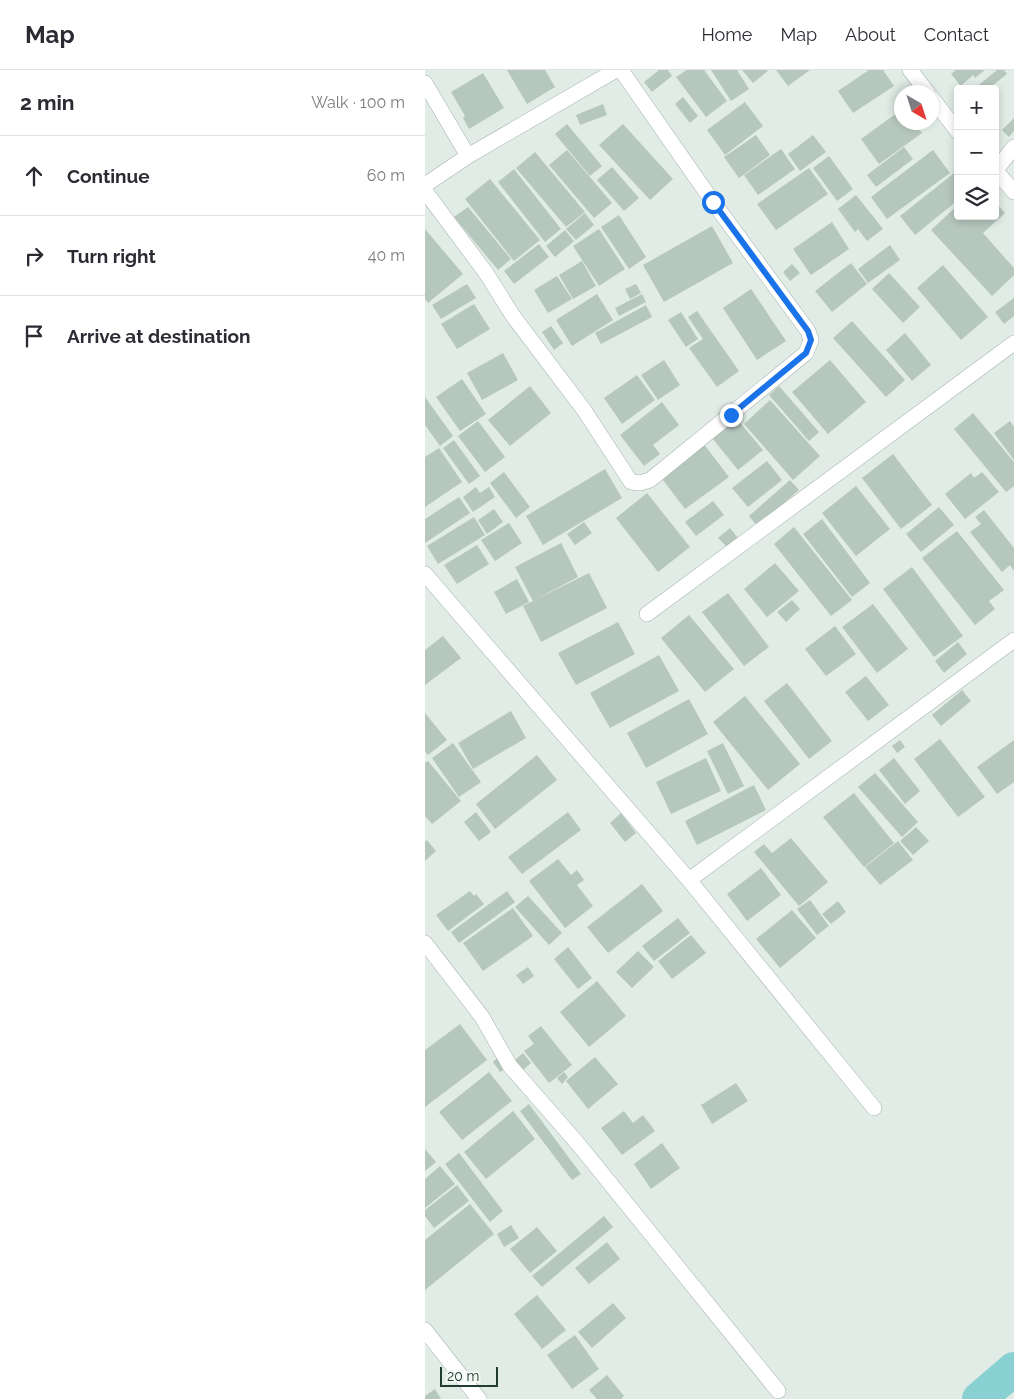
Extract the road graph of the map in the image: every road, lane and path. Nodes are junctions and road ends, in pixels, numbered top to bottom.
1 (616, 70) edge
2 (621, 70) edge
3 (911, 70) edge
4 (425, 83) edge
5 (922, 85) edge
6 (939, 108) edge
7 (956, 130) edge
8 (1014, 147) edge
9 (468, 156) junction
10 (999, 166) edge
11 (999, 175) edge
12 (425, 185) edge
13 (425, 191) edge
14 (1014, 192) edge
15 (1014, 343) edge
16 (425, 574) edge
17 (647, 614) dead end
18 (1014, 640) edge
19 (689, 880) junction
20 (425, 943) edge
21 (874, 1108) dead end
22 (425, 1330) edge
23 (778, 1391) dead end
24 (479, 1399) edge

1 - 9 street
2 - 13 street
3 - 5 street
4 - 9 street
6 - 7 street
8 - 10 street
9 - 12 street
11 - 14 street
15 - 17 street
16 - 19 street
18 - 19 street
19 - 21 street
20 - 23 street
22 - 24 street

